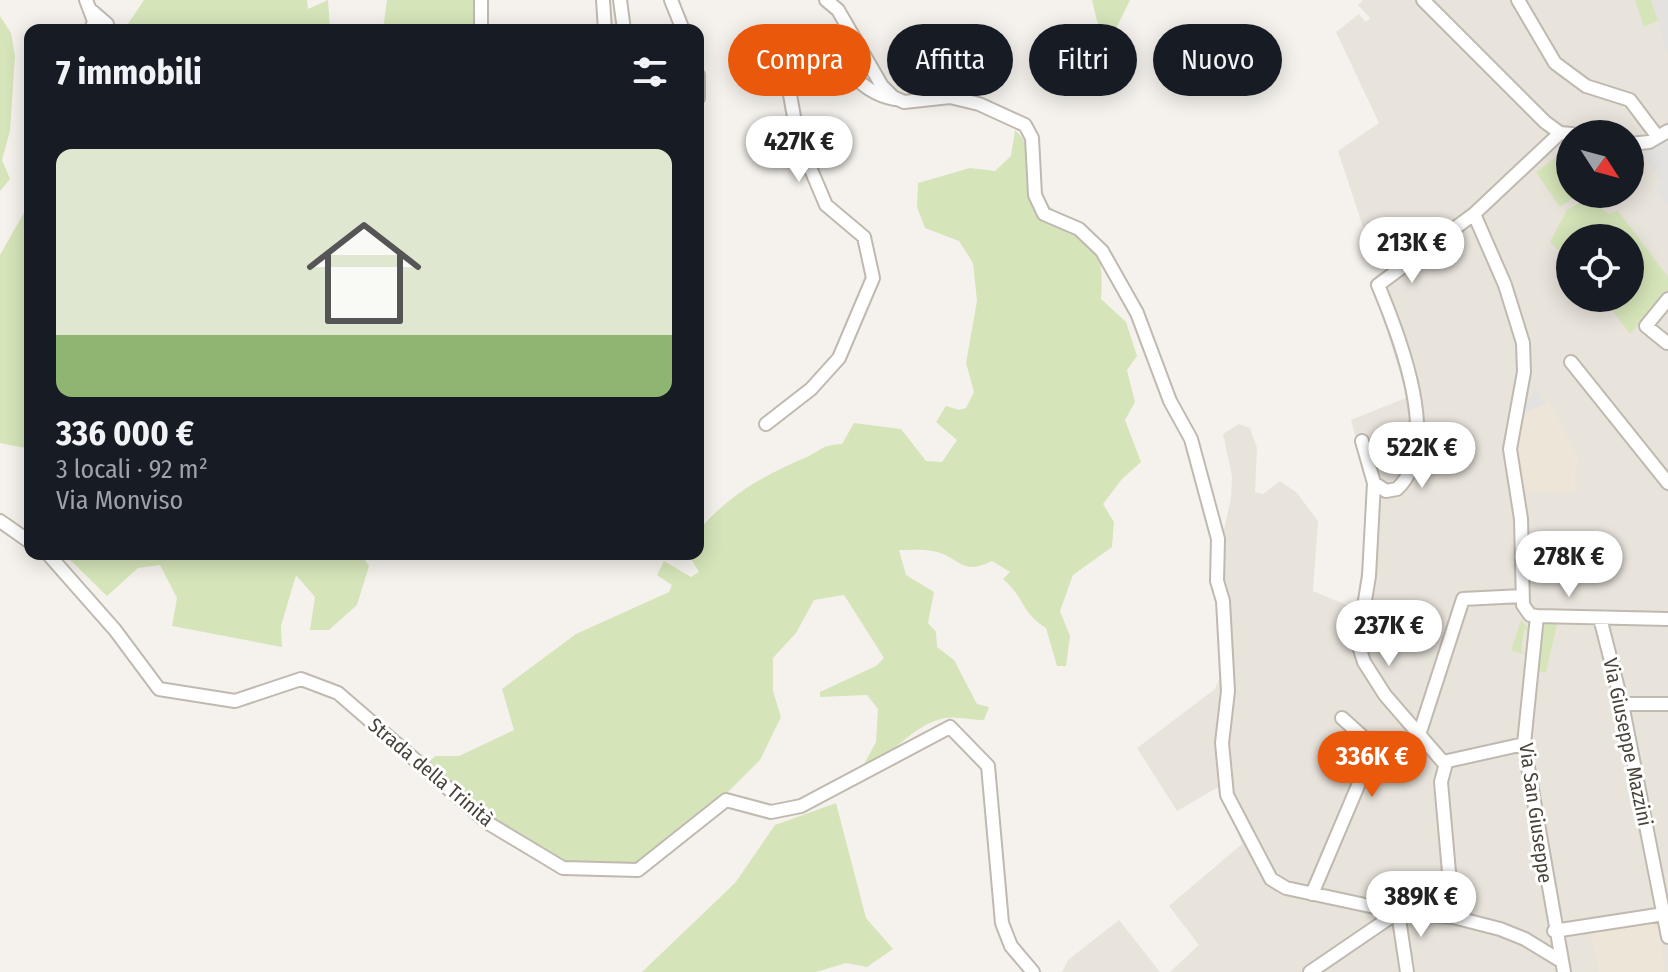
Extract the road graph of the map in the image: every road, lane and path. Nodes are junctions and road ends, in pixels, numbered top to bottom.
1 (481, 0) edge
2 (603, 0) edge
3 (620, 0) edge
4 (671, 0) edge
5 (826, 0) edge
6 (1423, 0) edge
7 (1518, 0) edge
8 (88, 4) edge
9 (93, 24) edge
10 (107, 24) edge
11 (481, 24) edge
12 (605, 24) edge
13 (623, 24) edge
14 (681, 24) edge
15 (899, 100) junction
16 (1556, 128) edge
17 (1662, 133) edge
18 (1556, 142) edge
19 (1644, 143) edge
20 (1474, 214) junction
21 (1668, 299) edge
22 (1667, 343) edge
23 (1571, 362) dead end
24 (766, 424) dead end
25 (1362, 441) dead end
26 (1374, 483) junction
27 (1668, 483) edge
28 (0, 521) edge
29 (24, 538) edge
30 (53, 560) edge
31 (1522, 596) junction
32 (1537, 616) junction
33 (1600, 618) junction
34 (1668, 619) edge
35 (1622, 704) junction
36 (1668, 704) edge
37 (1342, 718) dead end
38 (1420, 732) junction
39 (1524, 744) junction
40 (1446, 763) junction
41 (1312, 894) junction
42 (1398, 912) junction
43 (1664, 914) junction
44 (1453, 917) junction
45 (1554, 931) junction
46 (1668, 937) edge
47 (1563, 967) edge
48 (1033, 972) edge
49 (1310, 972) edge
50 (1407, 972) edge

1 - 11 street
2 - 12 street
3 - 13 street
4 - 14 street
5 - 15 street
6 - 16 street
7 - 17 street
8 - 9 street
8 - 10 street
15 - 24 street
15 - 41 street, Via San Giuseppe
17 - 19 street
18 - 20 street
20 - 26 street
20 - 31 street
21 - 22 street
23 - 27 street
25 - 26 street
26 - 38 street
28 - 29 street
30 - 48 street, Strada della Trinità
31 - 32 street
31 - 38 street
32 - 33 street
32 - 39 street, Via San Giuseppe
33 - 34 street
33 - 35 street, Via Giuseppe Mazzini
35 - 36 street
35 - 43 street, Via Giuseppe Mazzini
37 - 41 street
38 - 40 street
39 - 40 street
39 - 45 street, Via San Giuseppe
40 - 44 street
41 - 42 street, Via San Giuseppe
42 - 44 street, Via San Giuseppe
42 - 49 street
42 - 50 street
43 - 45 street
43 - 46 street, Via Giuseppe Mazzini
44 - 47 street, Via San Giuseppe
45 - 47 street, Via San Giuseppe

